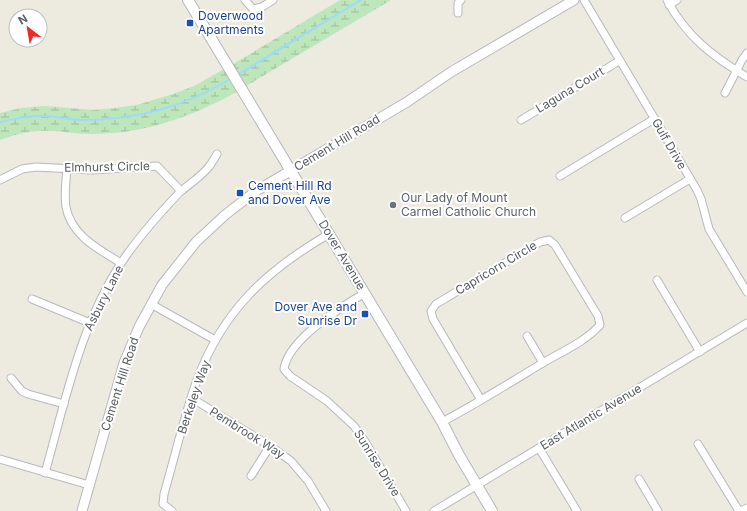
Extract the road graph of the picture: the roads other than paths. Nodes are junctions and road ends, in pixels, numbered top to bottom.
1 (188, 0) edge
2 (245, 0) edge
3 (273, 0) edge
4 (461, 0) edge
5 (574, 0) edge
6 (584, 0) edge
7 (677, 0) edge
8 (668, 2) edge
9 (458, 13) dead end
10 (747, 53) edge
11 (619, 61) junction
12 (737, 71) junction
13 (747, 77) edge
14 (725, 93) dead end
15 (654, 119) junction
16 (521, 120) dead end
17 (217, 154) dead end
18 (67, 169) junction
19 (290, 170) junction
20 (560, 176) dead end
21 (690, 179) junction
22 (0, 180) edge
23 (181, 191) junction
24 (625, 218) dead end
25 (329, 234) junction
26 (121, 263) junction
27 (657, 280) dead end
28 (747, 292) edge
29 (365, 294) junction
30 (32, 299) dead end
31 (151, 304) junction
32 (747, 323) edge
33 (90, 324) junction
34 (527, 336) dead end
35 (215, 340) junction
36 (700, 352) junction
37 (543, 363) junction
38 (11, 378) dead end
39 (191, 400) junction
40 (481, 400) junction
41 (64, 404) junction
42 (442, 422) junction
43 (698, 444) dead end
44 (270, 446) junction
45 (539, 448) junction
46 (0, 460) edge
47 (45, 473) junction
48 (251, 476) dead end
49 (639, 479) dead end
50 (89, 485) junction
51 (476, 485) junction
52 (747, 508) edge
53 (82, 511) edge
54 (172, 511) edge
55 (326, 511) edge
56 (406, 511) edge
57 (434, 511) edge
58 (492, 511) edge
59 (577, 511) edge
60 (658, 511) edge
61 (740, 511) edge

1 - 19 main road, Dover Avenue
2 - 3 street
4 - 9 street
5 - 19 street, Cement Hill Road
6 - 11 street, Gulf Drive
7 - 8 street
8 - 12 street
10 - 12 street
11 - 15 street, Gulf Drive
11 - 16 street, Laguna Court
12 - 13 street
12 - 14 street
15 - 20 street
15 - 21 street, Gulf Drive
17 - 23 street, Asbury Lane
18 - 22 street, Elmhurst Circle
18 - 23 street, Elmhurst Circle
18 - 26 street
19 - 25 main road, Dover Avenue
19 - 31 street, Cement Hill Road
21 - 24 street
21 - 28 street, Gulf Drive
23 - 26 street, Asbury Lane
25 - 29 main road, Dover Avenue
25 - 35 street, Berkeley Way
26 - 33 street, Asbury Lane
27 - 36 street
29 - 42 main road, Dover Avenue
29 - 56 street, Sunrise Drive
30 - 33 street
31 - 35 street
31 - 50 street, Cement Hill Road
32 - 36 street, East Atlantic Avenue
33 - 41 street, Asbury Lane
34 - 37 street
35 - 39 street, Berkeley Way
36 - 45 street, East Atlantic Avenue
37 - 40 street, Capricorn Circle
37 - 40 street, Capricorn Circle
38 - 41 street
39 - 44 street, Pembrook Way
39 - 54 street, Berkeley Way
40 - 42 street, Capricorn Circle
41 - 47 street, Asbury Lane
42 - 51 main road, Dover Avenue
43 - 61 street
44 - 48 street
44 - 55 street, Pembrook Way
45 - 51 street, East Atlantic Avenue
45 - 59 street
46 - 47 street
47 - 50 street
49 - 60 street
50 - 53 street, Cement Hill Road
51 - 57 street, East Atlantic Avenue
51 - 58 main road, Dover Avenue
52 - 61 street

